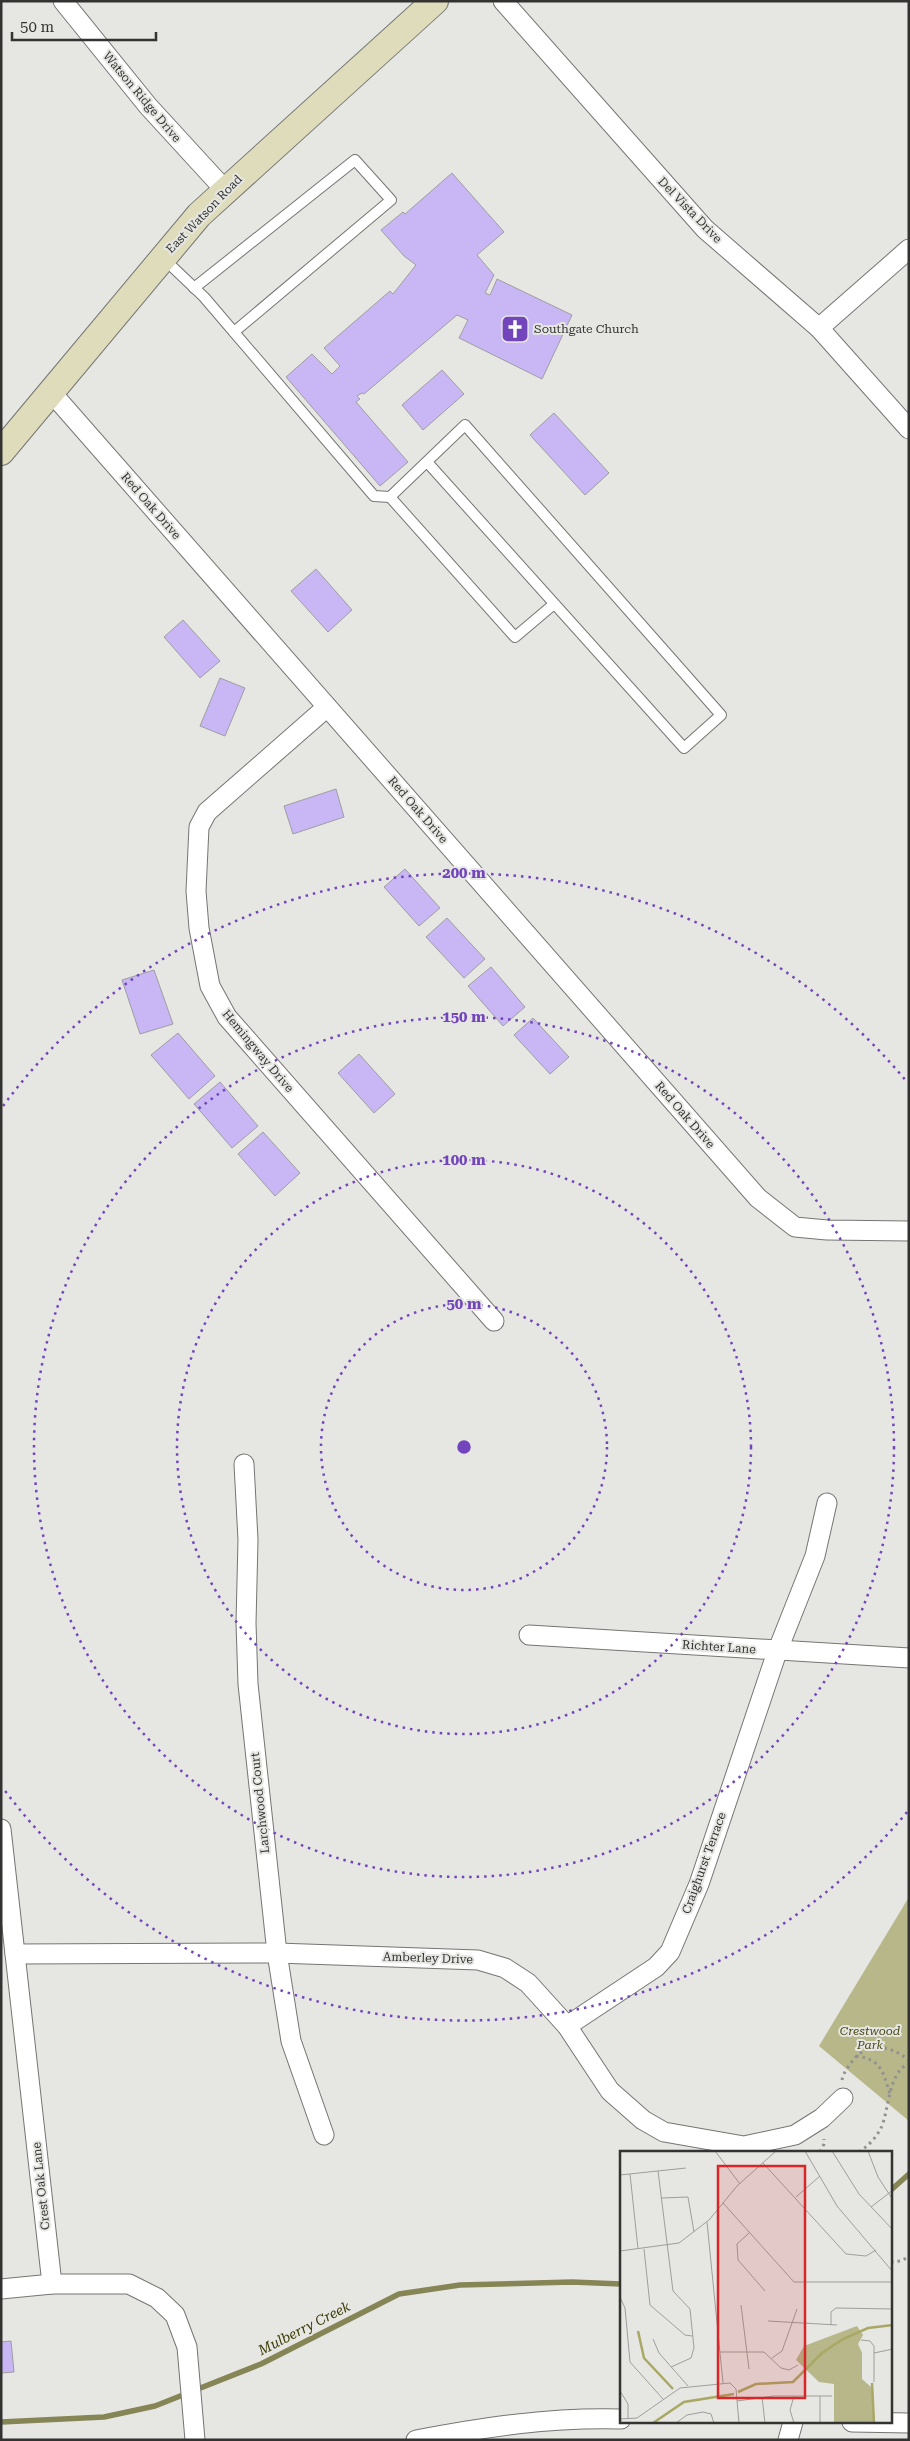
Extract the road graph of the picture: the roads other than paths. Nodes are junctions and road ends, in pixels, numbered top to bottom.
1 (63, 1) edge
2 (434, 1) edge
3 (503, 1) edge
4 (225, 190) junction
5 (909, 249) edge
6 (162, 258) junction
7 (194, 288) junction
8 (819, 328) junction
9 (234, 332) junction
10 (51, 392) junction
11 (909, 429) edge
12 (1, 452) edge
13 (427, 462) junction
14 (390, 497) junction
15 (554, 604) junction
16 (327, 707) junction
17 (909, 1231) edge
18 (494, 1321) dead end
19 (244, 1464) dead end
20 (827, 1503) dead end
21 (529, 1635) dead end
22 (776, 1652) junction
23 (909, 1658) edge
24 (1, 1829) edge
25 (277, 1953) junction
26 (15, 1954) junction
27 (567, 2026) junction
28 (842, 2098) road end
29 (324, 2135) dead end
30 (52, 2284) junction
31 (1, 2289) edge
32 (620, 2419) edge
33 (892, 2423) edge
34 (909, 2423) edge
35 (792, 2424) edge
36 (461, 2436) edge
37 (195, 2440) edge
38 (416, 2440) edge
39 (788, 2440) edge

1 - 4 street, Watson Ridge Drive
2 - 4 street, East Watson Road
3 - 8 street, Del Vista Drive
4 - 6 street, East Watson Road
5 - 8 street
6 - 7 lane
6 - 10 street, East Watson Road
7 - 9 lane
7 - 9 lane
8 - 11 street, Del Vista Drive
9 - 14 lane
10 - 12 street, East Watson Road
10 - 16 street, Red Oak Drive
13 - 14 lane
13 - 15 lane
13 - 15 lane
14 - 15 lane
16 - 17 street, Red Oak Drive
16 - 18 street, Hemingway Drive
19 - 25 street, Larchwood Court
20 - 22 street, Craighurst Terrace
21 - 22 street, Richter Lane
22 - 23 street, Richter Lane
22 - 27 street, Craighurst Terrace
24 - 26 street, Crest Oak Lane
25 - 26 street, Amberley Drive
25 - 27 street, Amberley Drive
25 - 29 street, Larchwood Court
26 - 30 street, Crest Oak Lane
27 - 28 street, Amberley Drive
30 - 31 street
30 - 37 street
32 - 36 street
33 - 34 street
35 - 39 street
36 - 38 street

